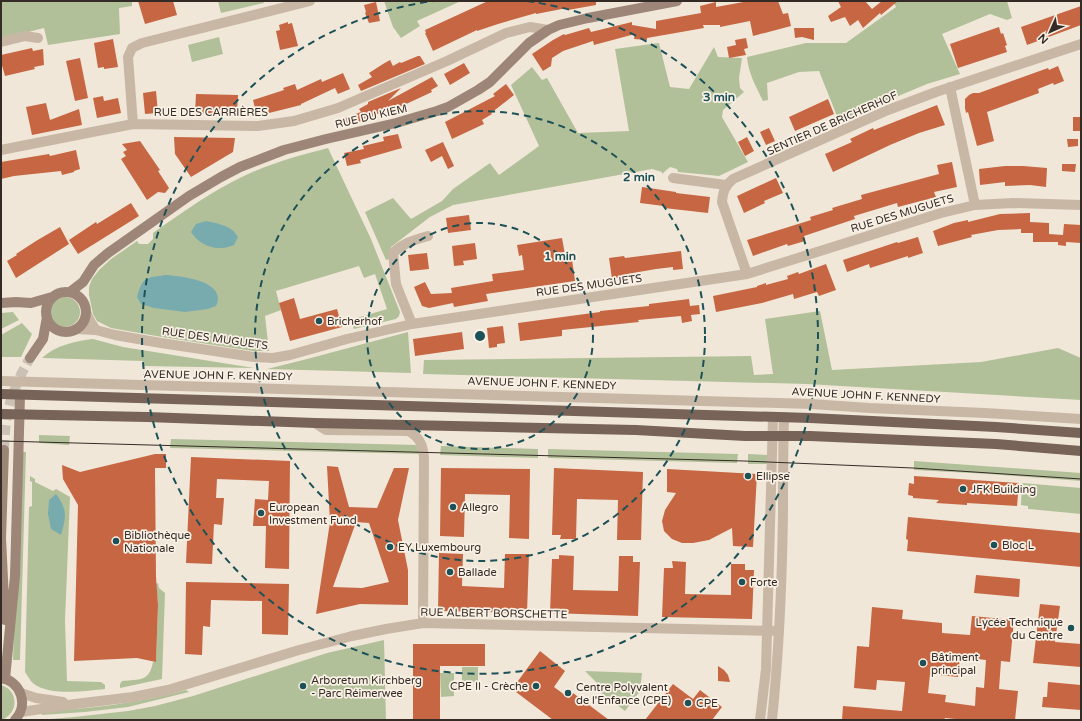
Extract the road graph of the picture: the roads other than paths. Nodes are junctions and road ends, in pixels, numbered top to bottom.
1 (310, 1) edge
2 (677, 1) edge
3 (548, 30) junction
4 (38, 38) dead end
5 (1, 42) edge
6 (1081, 44) edge
7 (950, 87) junction
8 (133, 124) junction
9 (1, 150) edge
10 (673, 178) dead end
11 (726, 185) junction
12 (975, 205) junction
13 (1081, 205) edge
14 (428, 236) dead end
15 (746, 274) junction
16 (83, 282) junction
17 (70, 292) junction
18 (52, 297) junction
19 (83, 301) junction
20 (1, 303) edge
21 (31, 303) junction
22 (86, 312) junction
23 (46, 315) junction
24 (412, 324) junction
25 (76, 329) junction
26 (96, 330) junction
27 (62, 332) junction
28 (43, 339) junction
29 (30, 358) tunnel mouth
30 (1, 381) edge
31 (1, 394) edge
32 (20, 395) junction
33 (1, 414) edge
34 (19, 414) junction
35 (773, 417) junction
36 (784, 417) junction
37 (1081, 420) edge
38 (315, 423) junction
39 (1081, 433) edge
40 (773, 436) junction
41 (783, 436) junction
42 (4, 450) dead end
43 (1081, 451) edge
44 (1, 538) edge
45 (423, 623) junction
46 (767, 631) junction
47 (779, 631) junction
48 (7, 659) junction
49 (3, 678) edge
50 (21, 693) junction
51 (75, 704) junction
52 (18, 716) edge
53 (760, 720) edge
54 (772, 720) edge

1 - 8 street
2 - 3 main road, RUE DU KIEM
3 - 8 street, RUE DES CARRIÈRES
3 - 16 main road, RUE DU KIEM
4 - 5 street
6 - 7 street, SENTIER DE BRICHERHOF
7 - 11 street, SENTIER DE BRICHERHOF
7 - 12 street
8 - 9 street, RUE DES CARRIÈRES
10 - 11 street
11 - 15 street
12 - 13 street, RUE DES MUGUETS
12 - 15 street, RUE DES MUGUETS
14 - 24 street
15 - 24 street, RUE DES MUGUETS
16 - 17 main road, RUE DU KIEM
16 - 19 main road
17 - 18 main road
17 - 19 main road
18 - 21 main road
18 - 23 main road
19 - 22 main road
20 - 21 main road
21 - 23 main road
22 - 25 main road
22 - 26 street
23 - 27 main road
23 - 28 main road
24 - 26 street, RUE DES MUGUETS
25 - 26 street, RUE DES MUGUETS
25 - 27 main road
27 - 28 main road
28 - 29 main road
30 - 37 street, AVENUE JOHN F. KENNEDY
31 - 32 main road
32 - 34 main road
32 - 35 main road
33 - 34 main road
34 - 38 main road
34 - 48 main road
35 - 36 main road
35 - 40 street
36 - 39 main road
36 - 41 street
38 - 40 main road
38 - 45 street
40 - 41 main road
40 - 46 street
41 - 43 main road
41 - 47 street
42 - 44 main road
44 - 48 main road
45 - 46 street, RUE ALBERT BORSCHETTE
45 - 51 street, RUE ALBERT BORSCHETTE
46 - 47 street, RUE ALBERT BORSCHETTE
46 - 53 street
47 - 54 street
48 - 49 main road
49 - 50 main road
50 - 51 street, RUE ALBERT BORSCHETTE
50 - 52 main road
51 - 52 street, RUE ALBERT BORSCHETTE

